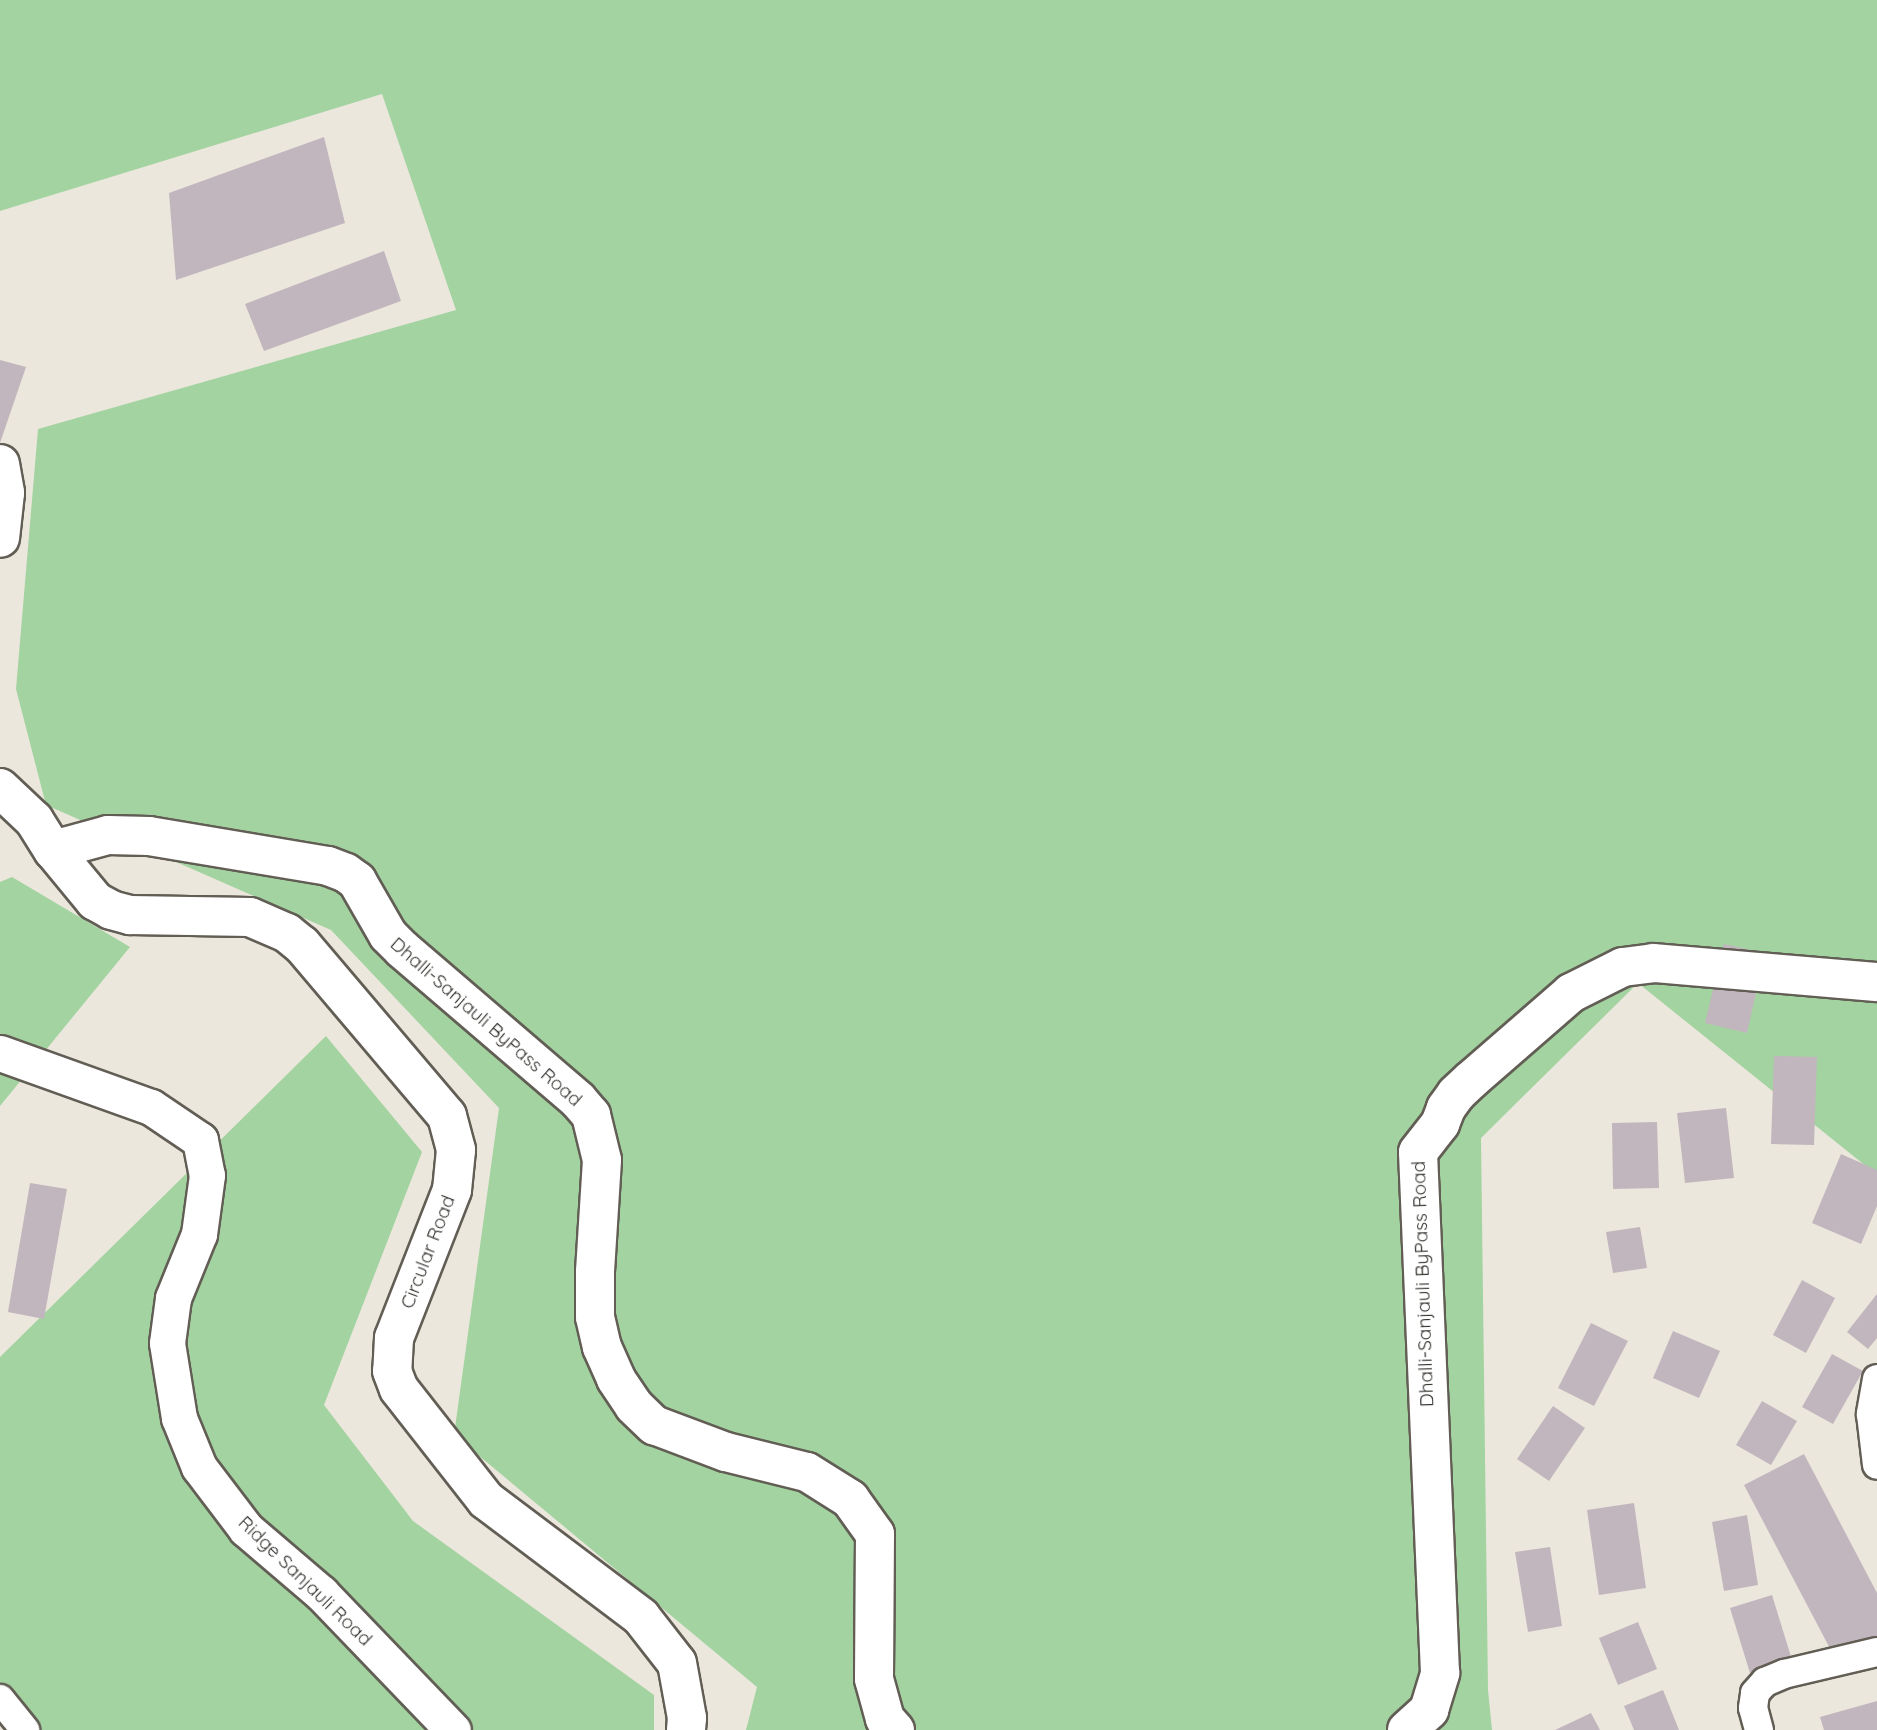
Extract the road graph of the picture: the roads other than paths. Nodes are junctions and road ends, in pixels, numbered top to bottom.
1 (0, 464) edge
2 (0, 538) edge
3 (0, 788) edge
4 (53, 850) junction
5 (1877, 982) edge
6 (0, 1053) edge
7 (1877, 1379) edge
8 (1877, 1465) edge
9 (1877, 1652) edge
10 (0, 1699) edge
11 (25, 1730) edge
12 (453, 1730) edge
13 (686, 1730) edge
14 (895, 1730) edge
15 (1407, 1730) edge
16 (1759, 1730) edge

1 - 2 main road
3 - 4 main road, Circular Road
4 - 13 main road, Circular Road
4 - 14 main road, Dhalli-Sanjauli ByPass Road
5 - 15 main road, Dhalli-Sanjauli ByPass Road
6 - 12 street, Ridge Sanjauli Road
7 - 8 street
9 - 16 street
10 - 11 street

